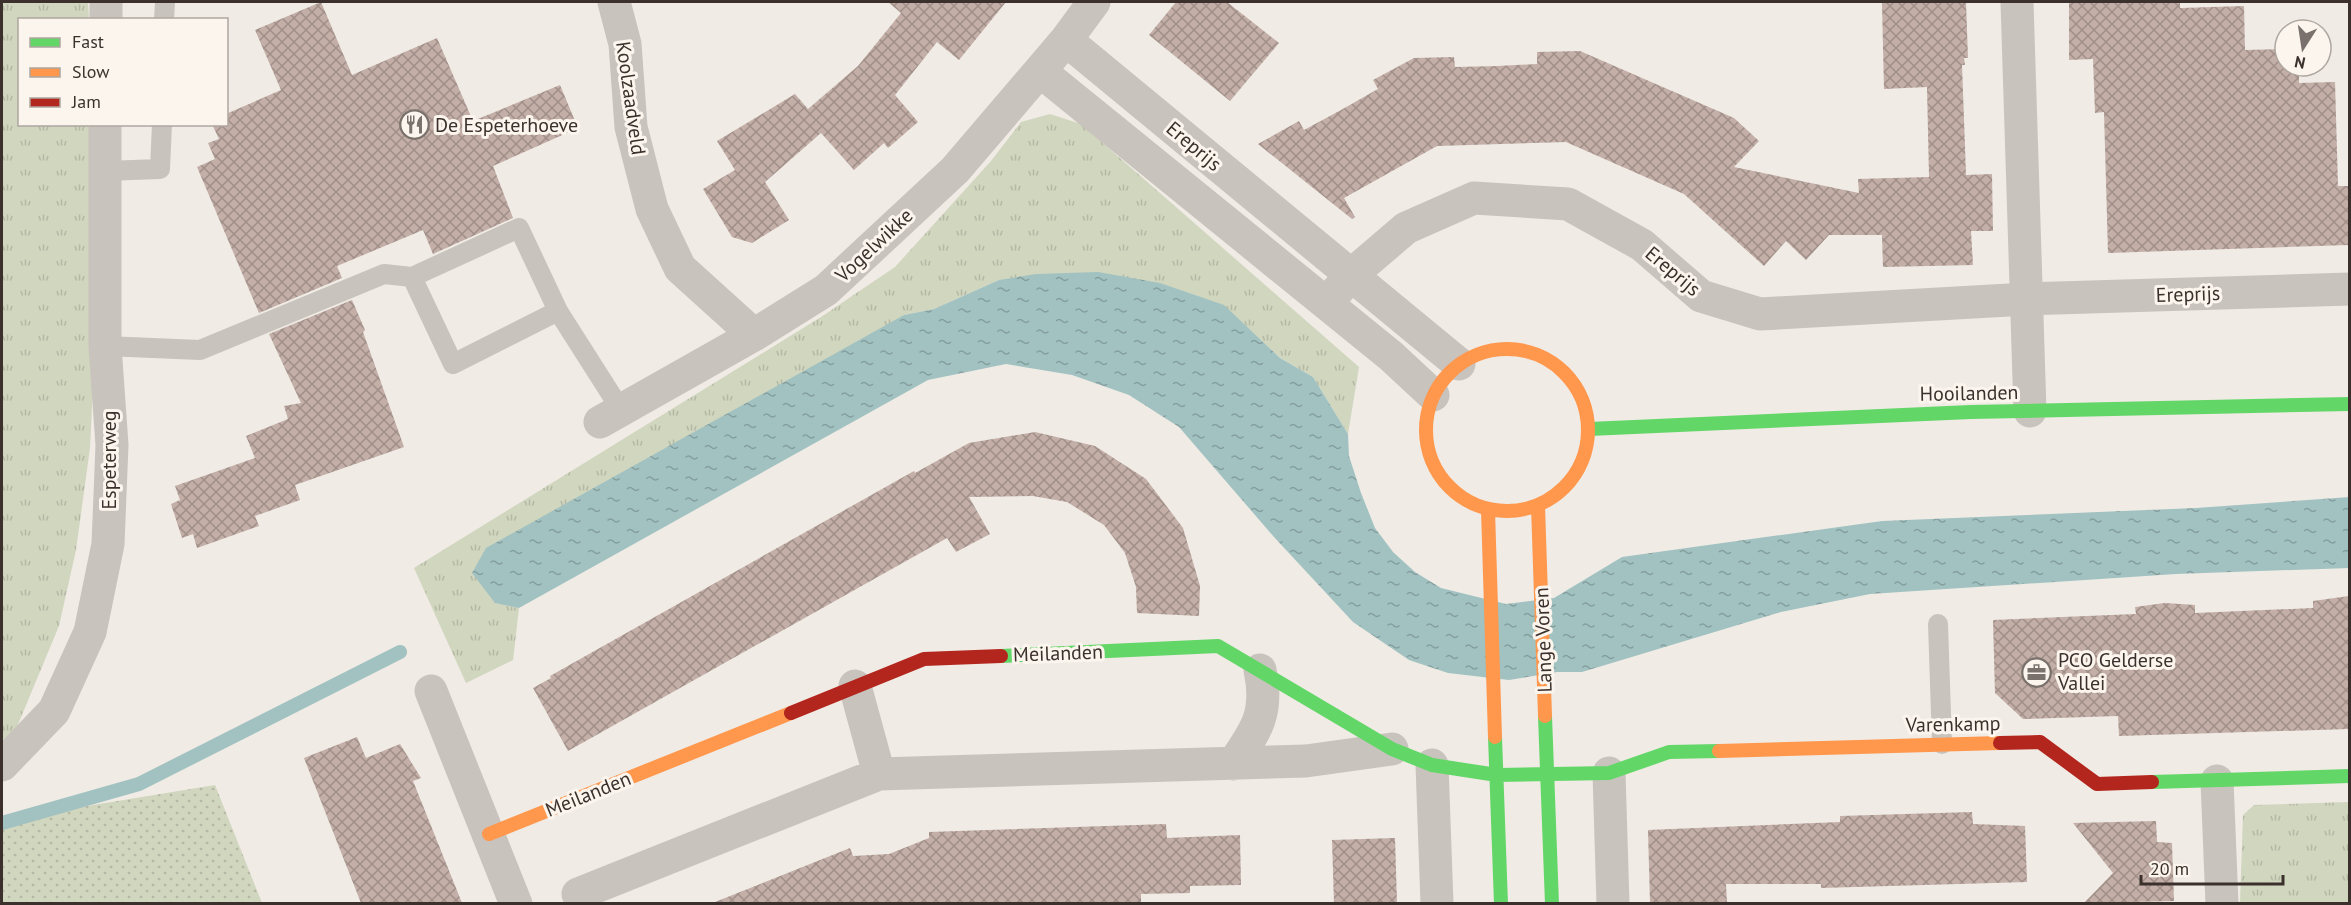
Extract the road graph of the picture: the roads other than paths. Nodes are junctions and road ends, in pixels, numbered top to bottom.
1 (106, 2) edge
2 (165, 2) edge
3 (614, 2) edge
4 (1094, 2) edge
5 (2017, 2) edge
6 (106, 18) edge
7 (165, 18) edge
8 (1066, 40) junction
9 (1040, 71) junction
10 (105, 126) edge
11 (162, 126) edge
12 (105, 171) junction
13 (1350, 276) junction
14 (412, 277) junction
15 (2349, 289) edge
16 (2027, 299) junction
17 (1327, 303) junction
18 (558, 311) junction
19 (754, 335) junction
20 (105, 346) junction
21 (1459, 364) junction
22 (1433, 395) junction
23 (2349, 404) edge
24 (2030, 411) junction
25 (610, 416) joint
26 (1589, 429) junction
27 (1538, 506) junction
28 (1488, 510) junction
29 (1938, 624) dead end
30 (1260, 670) junction
31 (855, 686) junction
32 (431, 691) dead end
33 (1942, 744) junction
34 (1392, 749) junction
35 (1233, 764) junction
36 (2, 765) edge
37 (1432, 765) junction
38 (1609, 773) junction
39 (879, 774) junction
40 (1547, 774) junction
41 (1497, 775) junction
42 (2349, 776) edge
43 (2217, 781) junction
44 (489, 834) junction
45 (578, 894) dead end
46 (516, 903) edge
47 (1437, 903) edge
48 (1501, 903) edge
49 (1552, 903) edge
50 (1613, 903) edge
51 (2222, 903) edge

1 - 6 street
2 - 7 lane
3 - 19 street, Koolzaadveld
4 - 8 street, Vogelwikke
5 - 16 street
8 - 9 street, Vogelwikke
8 - 13 street, Ereprijs
9 - 17 street, Ereprijs
9 - 19 street, Vogelwikke
10 - 12 street, Espeterweg
11 - 12 lane
12 - 20 street, Espeterweg
13 - 16 street, Ereprijs
13 - 17 street, Ereprijs
13 - 21 street, Ereprijs
14 - 18 lane
14 - 18 lane
14 - 20 lane
15 - 16 street, Ereprijs
16 - 24 street
17 - 22 street, Ereprijs
18 - 25 lane
19 - 25 street, Vogelwikke
20 - 36 street, Espeterweg
21 - 22 street
21 - 26 street
22 - 28 street
23 - 24 street, Hooilanden
24 - 26 street, Hooilanden
26 - 27 street
27 - 28 street
27 - 40 street, Lange Voren
28 - 41 street
29 - 33 lane
30 - 31 street, Meilanden
30 - 34 street, Meilanden
30 - 35 street
31 - 39 street
31 - 44 street, Meilanden
32 - 44 street
33 - 38 street, Varenkamp
33 - 43 street, Varenkamp
34 - 35 street, Meilanden
34 - 37 street, Meilanden
35 - 39 street, Meilanden
37 - 41 street, Meilanden
37 - 47 street
38 - 40 street, Varenkamp
38 - 50 street
39 - 45 street, Meilanden
40 - 41 street
40 - 49 street, Lange Voren
41 - 48 street
42 - 43 street, Varenkamp
43 - 51 street
44 - 46 street

